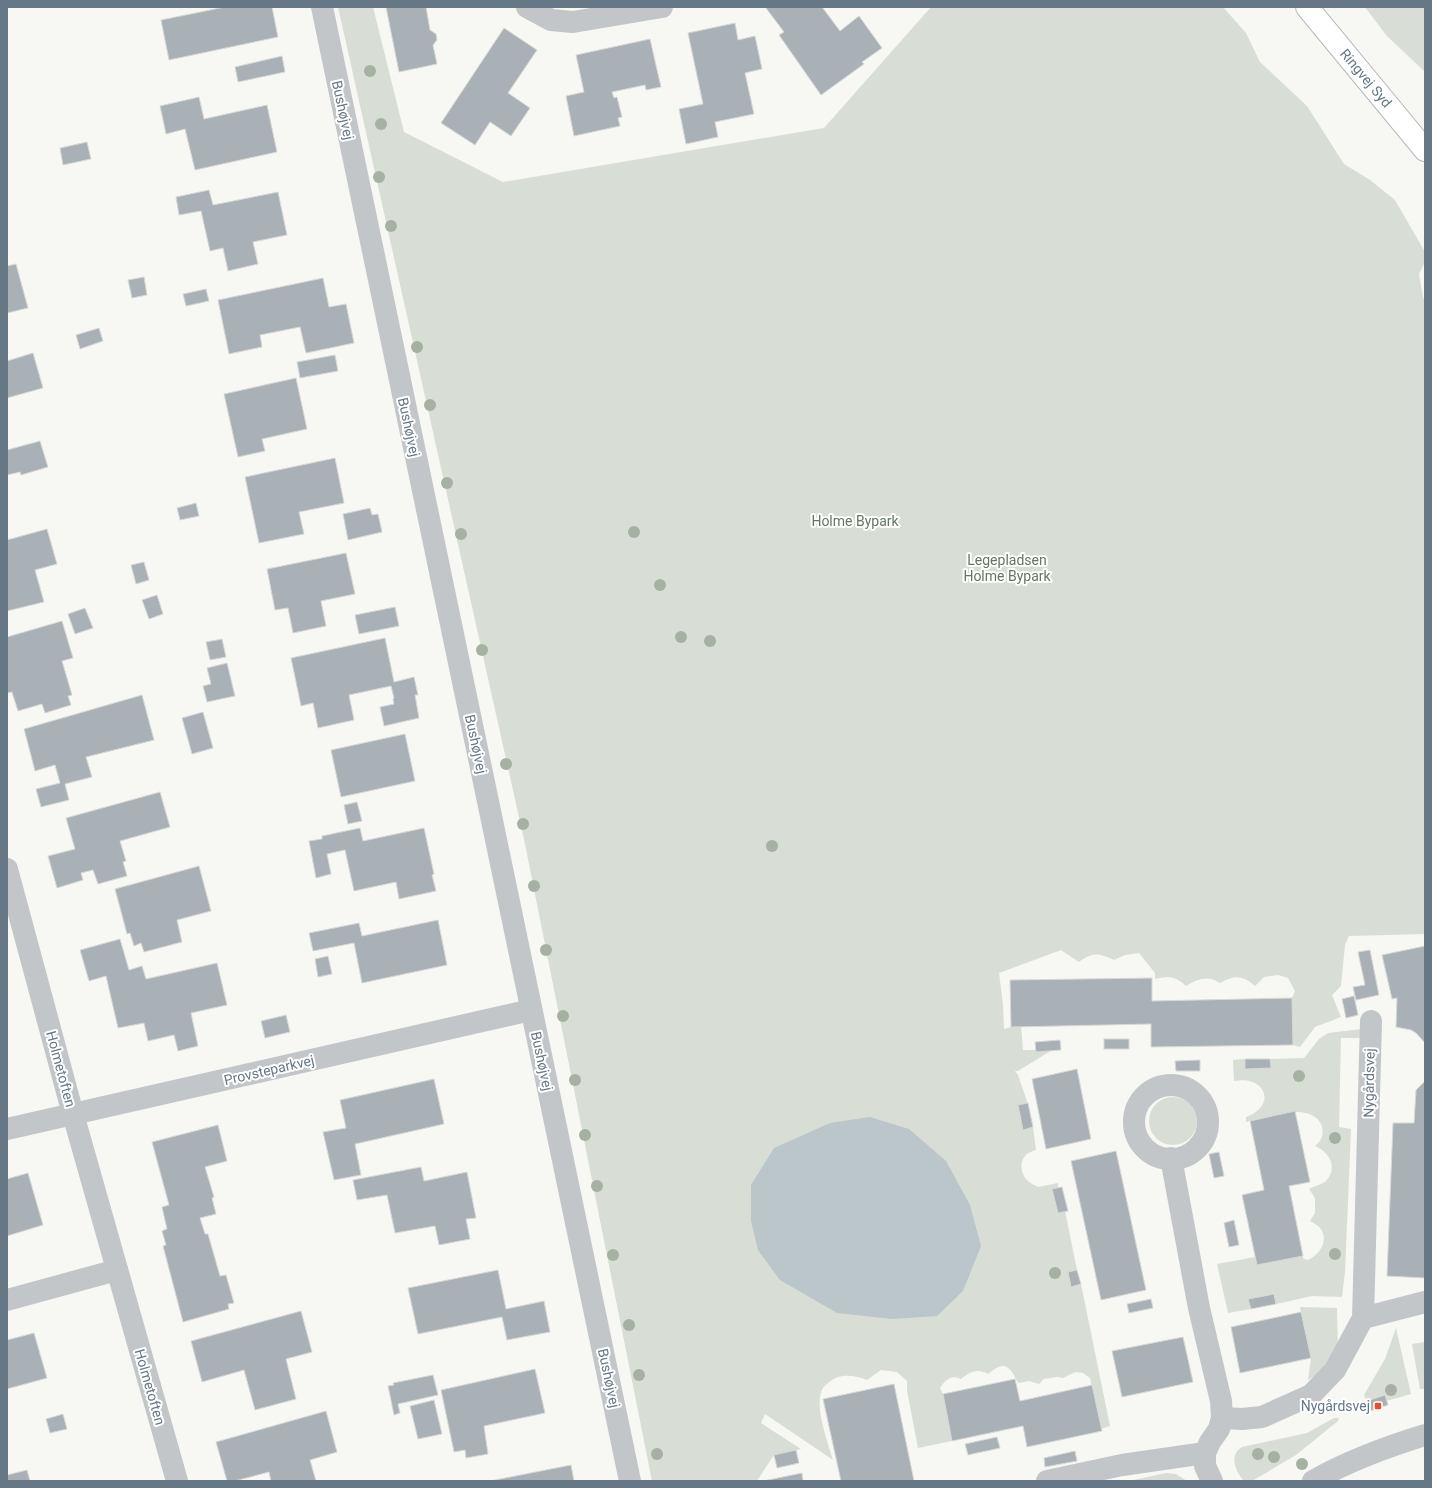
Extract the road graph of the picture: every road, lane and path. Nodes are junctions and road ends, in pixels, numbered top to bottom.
1 (322, 7) edge
2 (527, 7) edge
3 (662, 7) edge
4 (1307, 7) edge
5 (1425, 150) edge
6 (7, 869) edge
7 (531, 1010) junction
8 (1371, 1021) dead end
9 (73, 1114) junction
10 (7, 1129) edge
11 (1171, 1158) dead end
12 (117, 1270) junction
13 (7, 1300) edge
14 (1425, 1302) edge
15 (1363, 1318) junction
16 (1222, 1418) junction
17 (1425, 1435) edge
18 (1205, 1452) junction
19 (177, 1481) edge
20 (630, 1481) edge
21 (1047, 1481) edge
22 (1212, 1481) edge
23 (1312, 1481) edge

1 - 7 street, Bushøjvej
2 - 3 street
4 - 5 main road, Ringvej Syd
6 - 9 street, Holmetoften
7 - 9 street, Provsteparkvej
7 - 20 street, Bushøjvej
8 - 15 street, Nygårdsvej
9 - 10 street, Provsteparkvej
9 - 12 street, Holmetoften
11 - 16 street
12 - 13 street
12 - 19 street, Holmetoften
14 - 15 street
15 - 16 street, Nygårdsvej
16 - 18 street
17 - 23 street
18 - 21 street
18 - 22 street

